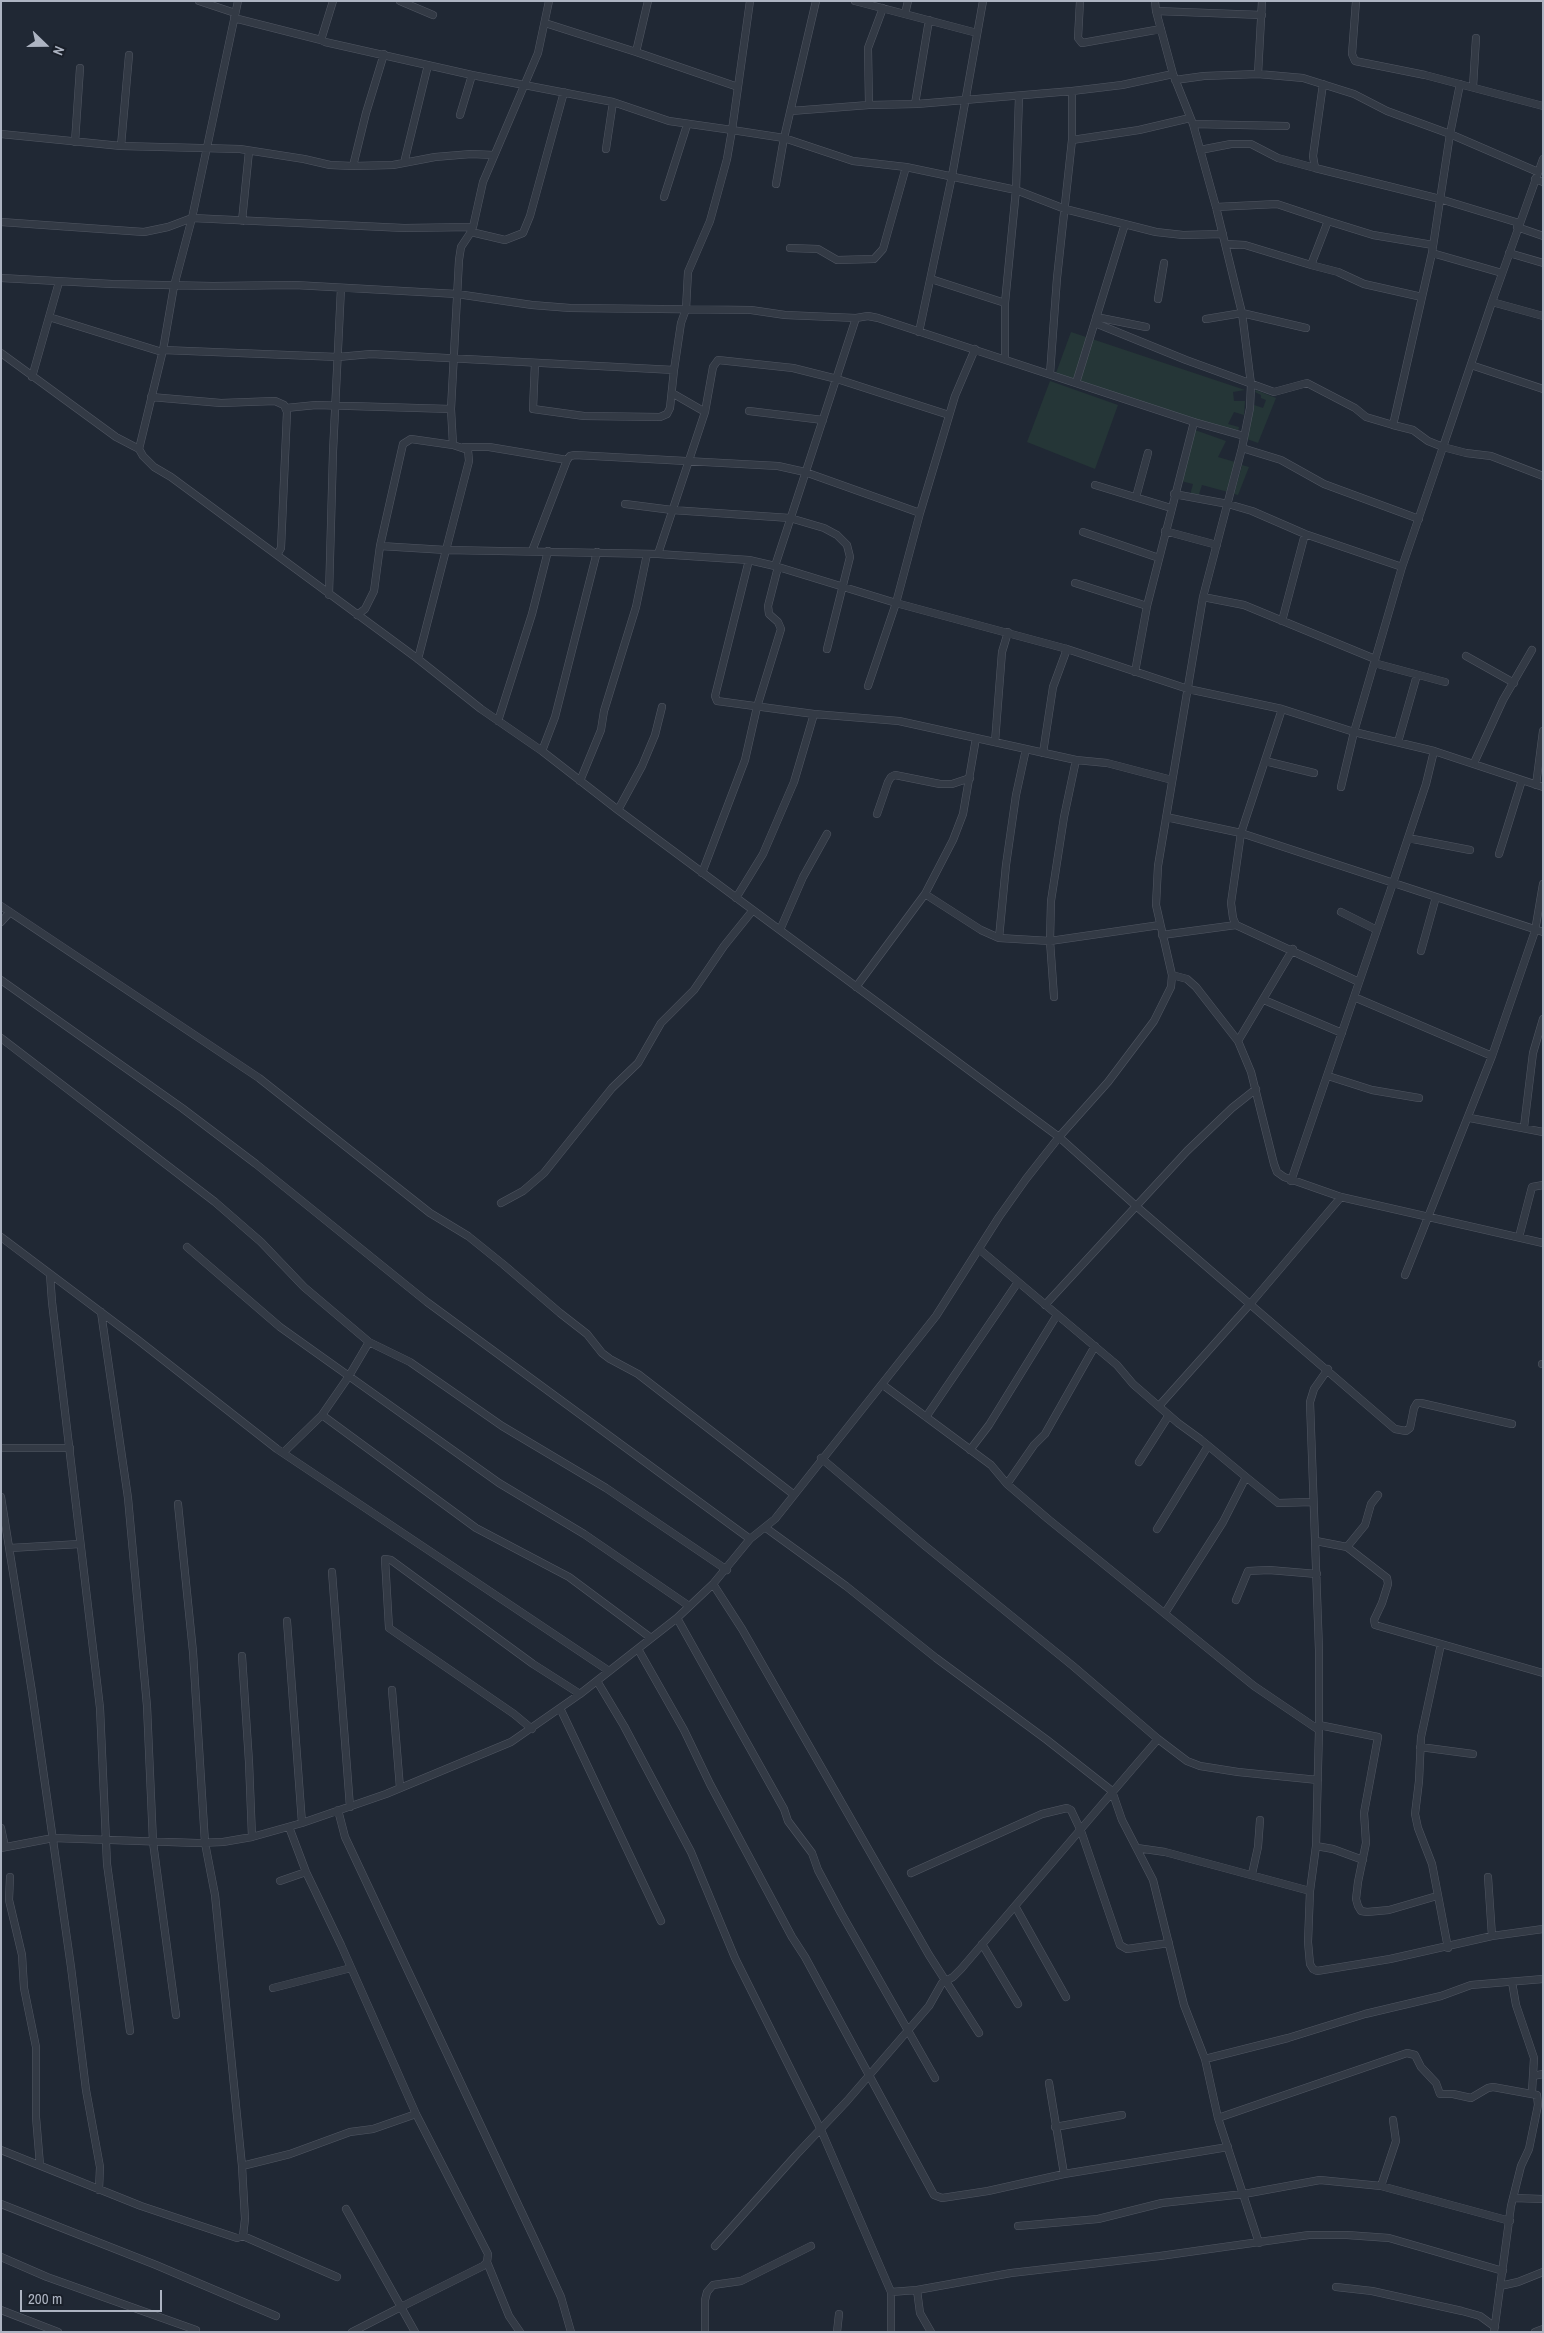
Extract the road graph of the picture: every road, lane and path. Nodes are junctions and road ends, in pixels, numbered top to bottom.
1 (199, 1) edge
2 (238, 1) edge
3 (333, 1) edge
4 (400, 1) edge
5 (549, 1) edge
6 (648, 1) edge
7 (750, 1) edge
8 (816, 1) edge
9 (855, 1) edge
10 (908, 1) edge
11 (983, 1) edge
12 (1080, 1) edge
13 (1155, 1) edge
14 (1262, 1) edge
15 (1356, 1) edge
16 (883, 8) junction
17 (1156, 11) junction
18 (905, 14) junction
19 (235, 15) junction
20 (433, 15) dead end
21 (1262, 15) junction
22 (929, 20) junction
23 (545, 24) junction
24 (1161, 29) junction
25 (977, 33) junction
26 (1476, 38) dead end
27 (321, 40) junction
28 (636, 52) junction
29 (384, 54) junction
30 (129, 55) dead end
31 (428, 65) junction
32 (80, 68) dead end
33 (472, 74) junction
34 (1258, 74) junction
35 (1174, 77) junction
36 (526, 84) junction
37 (1323, 84) junction
38 (1460, 84) junction
39 (1474, 87) junction
40 (738, 88) junction
41 (1072, 91) junction
42 (564, 92) junction
43 (1018, 96) junction
44 (965, 101) junction
45 (613, 102) junction
46 (915, 104) junction
47 (869, 105) junction
48 (1543, 106) edge
49 (790, 110) junction
50 (460, 115) dead end
51 (1191, 121) junction
52 (687, 124) junction
53 (1286, 126) dead end
54 (732, 130) junction
55 (1, 134) edge
56 (1450, 134) junction
57 (784, 138) junction
58 (1072, 140) junction
59 (74, 142) junction
60 (121, 146) junction
61 (206, 149) junction
62 (606, 149) dead end
63 (249, 150) junction
64 (1200, 150) junction
65 (494, 155) junction
66 (1543, 159) edge
67 (404, 163) junction
68 (353, 166) junction
69 (906, 167) junction
70 (1315, 168) junction
71 (952, 176) junction
72 (1539, 178) edge
73 (776, 184) dead end
74 (1016, 190) junction
75 (664, 197) dead end
76 (1440, 199) junction
77 (1216, 207) junction
78 (1065, 208) junction
79 (192, 218) junction
80 (242, 221) junction
81 (1328, 221) junction
82 (1, 222) edge
83 (1125, 224) junction
84 (1518, 225) junction
85 (472, 229) junction
86 (1223, 234) junction
87 (1543, 236) edge
88 (1225, 244) junction
89 (790, 248) dead end
90 (1433, 249) junction
91 (1509, 253) junction
92 (1164, 263) dead end
93 (1543, 263) edge
94 (1311, 265) junction
95 (1502, 274) junction
96 (1, 278) edge
97 (931, 279) junction
98 (59, 282) junction
99 (174, 286) junction
100 (341, 288) junction
101 (457, 294) junction
102 (1422, 297) junction
103 (1158, 299) dead end
104 (1492, 302) junction
105 (1006, 303) junction
106 (686, 309) junction
107 (1242, 313) junction
108 (1543, 316) edge
109 (49, 317) junction
110 (856, 318) junction
111 (1206, 319) dead end
112 (1096, 320) junction
113 (1146, 327) dead end
114 (1306, 328) dead end
115 (919, 332) junction
116 (975, 350) junction
117 (162, 351) junction
118 (1, 353) edge
119 (338, 357) junction
120 (453, 359) junction
121 (1005, 359) junction
122 (535, 363) junction
123 (1471, 365) junction
124 (674, 370) junction
125 (1050, 374) junction
126 (32, 377) junction
127 (837, 379) junction
128 (1076, 383) junction
129 (1251, 384) junction
130 (1543, 389) edge
131 (672, 394) junction
132 (150, 397) junction
133 (336, 406) junction
134 (286, 408) junction
135 (451, 409) junction
136 (749, 411) dead end
137 (705, 412) junction
138 (950, 415) junction
139 (823, 420) junction
140 (1194, 422) junction
141 (1393, 426) junction
142 (1244, 436) junction
143 (453, 445) junction
144 (461, 447) junction
145 (1442, 447) junction
146 (1242, 448) junction
147 (139, 449) junction
148 (1148, 453) dead end
149 (567, 460) junction
150 (690, 461) junction
151 (804, 472) junction
152 (1543, 476) edge
153 (1095, 485) dead end
154 (1174, 494) junction
155 (1136, 497) junction
156 (625, 504) dead end
157 (1228, 504) junction
158 (1171, 508) junction
159 (672, 510) junction
160 (920, 513) junction
161 (790, 518) junction
162 (1419, 519) junction
163 (1165, 531) junction
164 (1083, 532) dead end
165 (1305, 534) junction
166 (1217, 545) junction
167 (380, 546) junction
168 (446, 550) junction
169 (532, 551) junction
170 (548, 551) junction
171 (598, 552) junction
172 (647, 554) junction
173 (658, 554) junction
174 (277, 555) junction
175 (1159, 558) junction
176 (749, 560) junction
177 (777, 566) junction
178 (1402, 567) junction
179 (1075, 582) dead end
180 (844, 587) junction
181 (329, 595) junction
182 (1203, 597) junction
183 (896, 603) junction
184 (1147, 606) junction
185 (356, 616) junction
186 (1282, 621) junction
187 (1008, 632) junction
188 (827, 649) dead end
189 (1067, 649) junction
190 (1532, 650) dead end
191 (1466, 656) dead end
192 (418, 659) junction
193 (1375, 661) junction
194 (1135, 672) junction
195 (1417, 675) junction
196 (1446, 682) dead end
197 (1514, 683) junction
198 (868, 686) dead end
199 (1188, 689) junction
200 (662, 707) dead end
201 (757, 707) junction
202 (1282, 709) junction
203 (814, 714) junction
204 (498, 721) junction
205 (1543, 731) edge
206 (1354, 732) junction
207 (976, 738) junction
208 (995, 742) junction
209 (1398, 742) junction
210 (1026, 749) junction
211 (1434, 750) junction
212 (542, 751) junction
213 (1043, 753) junction
214 (1076, 760) junction
215 (1265, 761) junction
216 (1474, 763) junction
217 (1314, 773) dead end
218 (970, 778) junction
219 (1172, 780) junction
220 (1522, 780) junction
221 (580, 781) junction
222 (1341, 786) dead end
223 (1539, 786) edge
224 (618, 810) junction
225 (877, 814) dead end
226 (1166, 817) junction
227 (1241, 833) junction
228 (827, 834) dead end
229 (1408, 838) junction
230 (1470, 850) dead end
231 (1499, 854) dead end
232 (702, 873) junction
233 (1393, 883) junction
234 (1543, 884) edge
235 (925, 894) junction
236 (1436, 897) junction
237 (736, 898) junction
238 (1, 906) edge
239 (753, 910) junction
240 (10, 912) junction
241 (1341, 912) dead end
242 (1, 922) edge
243 (1160, 925) junction
244 (1236, 925) junction
245 (780, 930) junction
246 (1377, 930) junction
247 (1535, 931) junction
248 (1543, 932) edge
249 (1162, 935) junction
250 (1000, 938) junction
251 (1050, 941) junction
252 (1293, 950) junction
253 (1421, 951) dead end
254 (1172, 975) junction
255 (1, 980) edge
256 (1359, 982) junction
257 (856, 986) junction
258 (1054, 997) dead end
259 (1354, 997) junction
260 (1264, 1000) junction
261 (1543, 1019) edge
262 (1342, 1033) junction
263 (1, 1038) edge
264 (1238, 1041) junction
265 (1492, 1056) junction
266 (1328, 1076) junction
267 (1256, 1089) junction
268 (1419, 1098) dead end
269 (1470, 1118) junction
270 (1524, 1127) junction
271 (1543, 1132) edge
272 (1059, 1137) junction
273 (1291, 1180) junction
274 (1543, 1185) edge
275 (1341, 1197) junction
276 (501, 1204) dead end
277 (1136, 1206) junction
278 (1430, 1216) junction
279 (1, 1237) edge
280 (1519, 1237) junction
281 (1543, 1242) edge
282 (187, 1247) dead end
283 (979, 1249) junction
284 (50, 1274) junction
285 (1405, 1275) dead end
286 (1018, 1282) junction
287 (1251, 1303) junction
288 (1045, 1305) junction
289 (101, 1312) junction
290 (1057, 1314) junction
291 (369, 1342) junction
292 (1095, 1346) junction
293 (1328, 1369) junction
294 (350, 1376) junction
295 (883, 1385) junction
296 (1159, 1406) junction
297 (322, 1415) junction
298 (1169, 1415) junction
299 (926, 1417) junction
300 (1512, 1424) dead end
301 (1208, 1446) junction
302 (1, 1448) edge
303 (70, 1448) junction
304 (970, 1450) junction
305 (283, 1453) junction
306 (821, 1458) junction
307 (1139, 1462) dead end
308 (1246, 1477) junction
309 (1007, 1484) junction
310 (793, 1494) junction
311 (1378, 1495) dead end
312 (1, 1498) edge
313 (1312, 1502) junction
314 (178, 1504) dead end
315 (766, 1528) junction
316 (1158, 1529) dead end
317 (750, 1539) junction
318 (1316, 1541) junction
319 (80, 1544) junction
320 (1347, 1547) junction
321 (10, 1548) junction
322 (726, 1570) junction
323 (332, 1572) dead end
324 (1317, 1574) junction
325 (713, 1584) junction
326 (1236, 1600) dead end
327 (689, 1606) junction
328 (1165, 1613) junction
329 (677, 1618) junction
330 (287, 1621) dead end
331 (90, 1636) dead end
332 (651, 1638) junction
333 (1441, 1644) junction
334 (638, 1649) junction
335 (242, 1656) dead end
336 (609, 1671) junction
337 (1543, 1673) edge
338 (597, 1681) junction
339 (392, 1690) dead end
340 (580, 1694) junction
341 (560, 1708) junction
342 (1319, 1727) junction
343 (532, 1728) junction
344 (1158, 1739) junction
345 (1420, 1747) junction
346 (1473, 1754) dead end
347 (1318, 1780) junction
348 (400, 1788) junction
349 (1112, 1791) junction
350 (350, 1807) junction
351 (338, 1810) junction
352 (1260, 1820) dead end
353 (302, 1823) junction
354 (289, 1827) junction
355 (1, 1828) edge
356 (1081, 1831) junction
357 (252, 1837) junction
358 (53, 1838) junction
359 (105, 1839) junction
360 (153, 1842) junction
361 (205, 1843) junction
362 (1316, 1846) junction
363 (3, 1847) edge
364 (1137, 1848) junction
365 (1363, 1860) junction
366 (306, 1872) junction
367 (911, 1873) dead end
368 (1252, 1874) junction
369 (10, 1877) dead end
370 (1488, 1877) dead end
371 (280, 1881) dead end
372 (1310, 1891) junction
373 (1437, 1896) junction
374 (1015, 1906) junction
375 (661, 1921) dead end
376 (1543, 1928) edge
377 (1492, 1936) junction
378 (982, 1944) junction
379 (1169, 1944) junction
380 (1448, 1948) junction
381 (351, 1968) junction
382 (1543, 1979) edge
383 (947, 1980) junction
384 (1512, 1982) junction
385 (274, 1988) dead end
386 (1066, 1997) dead end
387 (1018, 2004) dead end
388 (176, 2015) dead end
389 (908, 2030) junction
390 (130, 2031) dead end
391 (979, 2033) dead end
392 (1205, 2059) junction
393 (1543, 2074) edge
394 (869, 2075) junction
395 (1533, 2076) junction
396 (935, 2078) dead end
397 (1049, 2083) dead end
398 (1532, 2092) junction
399 (416, 2114) junction
400 (1122, 2115) dead end
401 (1218, 2118) junction
402 (1393, 2120) dead end
403 (1055, 2127) junction
404 (821, 2130) junction
405 (1228, 2147) junction
406 (1, 2150) edge
407 (40, 2165) junction
408 (242, 2166) junction
409 (1064, 2174) junction
410 (1382, 2186) junction
411 (99, 2190) junction
412 (1244, 2194) junction
413 (1514, 2198) junction
414 (1543, 2199) edge
415 (1, 2204) edge
416 (346, 2210) dead end
417 (1510, 2221) junction
418 (1018, 2226) dead end
419 (243, 2236) junction
420 (1259, 2243) junction
421 (716, 2246) dead end
422 (811, 2246) dead end
423 (1, 2257) edge
424 (487, 2262) junction
425 (1503, 2271) junction
426 (1543, 2272) edge
427 (337, 2277) dead end
428 (1500, 2286) junction
429 (1336, 2287) dead end
430 (917, 2290) junction
431 (891, 2292) junction
432 (400, 2307) junction
433 (1, 2310) edge
434 (839, 2314) dead end
435 (276, 2316) dead end
436 (1494, 2329) edge
437 (1543, 2329) edge
438 (196, 2330) dead end
439 (58, 2332) edge
440 (352, 2332) edge
441 (415, 2332) edge
442 (520, 2332) edge
443 (571, 2332) edge
444 (705, 2332) edge
445 (837, 2332) edge
446 (891, 2332) edge
447 (931, 2332) edge
448 (1535, 2332) edge

1 - 19 street
2 - 19 street
3 - 27 street
4 - 20 street
5 - 23 street
6 - 28 street
7 - 40 street
8 - 49 street
9 - 16 street
10 - 18 street
11 - 25 street
12 - 24 street
13 - 17 street
14 - 21 street
15 - 38 street
16 - 18 street
16 - 47 street
17 - 21 street
17 - 24 street
18 - 22 street
19 - 27 street
19 - 61 street
21 - 34 street
22 - 25 street
22 - 46 street
23 - 28 street
23 - 36 street
24 - 35 street
25 - 44 street
26 - 39 street
27 - 29 street
28 - 40 street
29 - 31 street
29 - 68 street
30 - 60 street
31 - 33 street
31 - 67 street
32 - 59 street
33 - 36 street
33 - 50 street
34 - 35 street
34 - 37 street
35 - 41 street
35 - 51 street
36 - 42 street
36 - 65 street
37 - 56 street
37 - 70 street
38 - 39 street
38 - 56 street
39 - 48 street
40 - 54 street
41 - 43 street
41 - 58 street
42 - 45 street
42 - 85 street
43 - 44 street
43 - 74 street
44 - 46 street
44 - 71 street
45 - 52 street
45 - 62 street
46 - 47 street
47 - 49 street
49 - 57 street
51 - 53 street
51 - 58 street
51 - 64 street
52 - 54 street
52 - 75 street
54 - 57 street
54 - 106 street
55 - 59 street
56 - 72 street
56 - 76 street
57 - 69 street
57 - 73 street
58 - 78 street
59 - 60 street
60 - 61 street
61 - 63 street
61 - 79 street
63 - 68 street
63 - 80 street
64 - 70 street
64 - 77 street
65 - 67 street
65 - 85 street
66 - 72 street
67 - 68 street
69 - 71 street
69 - 89 street
70 - 76 street
71 - 74 street
71 - 97 street
72 - 84 street
74 - 78 street
74 - 105 street
76 - 84 street
76 - 90 street
77 - 81 street
77 - 86 street
78 - 83 street
78 - 125 street
79 - 80 street
79 - 82 street
79 - 99 street
80 - 85 street
81 - 90 street
81 - 94 street
83 - 86 street
83 - 112 street
84 - 87 street
84 - 91 street
85 - 101 street
86 - 88 street
88 - 94 street
88 - 107 street
90 - 95 street
90 - 102 street
91 - 93 street
91 - 95 street
92 - 103 street
94 - 102 street
95 - 104 street
96 - 98 street
97 - 105 street
97 - 115 street
98 - 99 street
98 - 109 street
99 - 100 street
99 - 117 street
100 - 101 street
100 - 119 street
101 - 106 street
101 - 120 street
102 - 141 street
104 - 108 street
104 - 123 street
105 - 121 street
106 - 110 street
106 - 124 street
107 - 111 street
107 - 114 street
107 - 129 street
109 - 117 street
109 - 126 street
110 - 115 street
110 - 127 street
112 - 113 street
112 - 128 street
112 - 129 street
115 - 116 street
116 - 121 street
116 - 138 street
117 - 119 street
117 - 132 street
118 - 126 street
119 - 120 street
119 - 133 street
120 - 122 street
120 - 135 street
121 - 125 street
122 - 124 street
122 - 131 street
123 - 130 street
123 - 145 street
124 - 131 street
125 - 128 street
126 - 147 street
127 - 137 street
127 - 138 street
127 - 139 street
128 - 140 street
129 - 141 street
129 - 142 street
131 - 137 street
132 - 134 street
132 - 147 street
133 - 134 street
133 - 135 street
133 - 181 street
134 - 174 street
135 - 143 street
136 - 139 street
137 - 150 street
138 - 160 street
139 - 151 street
140 - 142 street
140 - 154 street
141 - 145 street
142 - 146 street
143 - 144 street
143 - 167 street
144 - 149 street
144 - 168 street
145 - 152 street
145 - 162 street
146 - 157 street
146 - 162 street
147 - 174 street
148 - 155 street
149 - 150 street
149 - 169 street
150 - 151 street
150 - 159 street
151 - 160 street
151 - 161 street
153 - 155 street
154 - 157 street
154 - 158 street
155 - 158 street
156 - 159 street
157 - 165 street
157 - 166 street
158 - 163 street
159 - 161 street
159 - 173 street
160 - 183 street
161 - 177 street
161 - 180 street
162 - 178 street
163 - 166 street
163 - 175 street
164 - 175 street
165 - 178 street
165 - 186 street
166 - 182 street
167 - 168 street
167 - 185 street
168 - 169 street
168 - 192 street
169 - 170 street
170 - 171 street
170 - 204 street
171 - 172 street
171 - 212 street
172 - 173 street
172 - 221 street
173 - 176 street
174 - 181 street
175 - 184 street
176 - 177 street
176 - 201 street
177 - 180 street
177 - 201 street
178 - 193 street
179 - 184 street
180 - 183 street
180 - 188 street
181 - 185 street
182 - 186 street
182 - 199 street
183 - 187 street
183 - 198 street
184 - 194 street
185 - 192 street
186 - 193 street
187 - 189 street
187 - 208 street
189 - 194 street
189 - 213 street
190 - 197 street
191 - 197 street
192 - 204 street
193 - 195 street
193 - 206 street
194 - 199 street
195 - 196 street
195 - 209 street
197 - 216 street
199 - 202 street
199 - 219 street
200 - 224 street
201 - 203 street
201 - 232 street
202 - 206 street
202 - 215 street
203 - 207 street
203 - 237 street
204 - 212 street
205 - 223 street
206 - 209 street
206 - 222 street
207 - 208 street
207 - 218 street
208 - 210 street
209 - 211 street
210 - 213 street
210 - 250 street
211 - 216 street
211 - 229 street
212 - 221 street
213 - 214 street
214 - 219 street
214 - 251 street
215 - 217 street
215 - 227 street
216 - 220 street
218 - 225 street
218 - 235 street
219 - 226 street
220 - 223 street
220 - 231 street
221 - 224 street
224 - 232 street
226 - 227 street
226 - 243 street
227 - 233 street
227 - 244 street
228 - 245 street
229 - 230 street
229 - 233 street
232 - 237 street
233 - 236 street
233 - 246 street
234 - 247 street
235 - 250 street
235 - 257 street
236 - 247 street
236 - 253 street
237 - 239 street
238 - 240 street
239 - 245 street
239 - 276 street
240 - 242 street
240 - 310 street
241 - 246 street
243 - 249 street
243 - 251 street
244 - 249 street
244 - 252 street
245 - 257 street
246 - 256 street
247 - 248 street
247 - 265 street
249 - 254 street
250 - 251 street
251 - 258 street
252 - 256 street
252 - 260 street
254 - 264 street
254 - 272 street
255 - 317 street
256 - 259 street
257 - 272 street
259 - 262 street
259 - 265 street
260 - 262 street
260 - 264 street
261 - 270 street
262 - 266 street
263 - 291 street
264 - 267 street
265 - 269 street
266 - 268 street
266 - 273 street
267 - 273 street
267 - 277 street
269 - 270 street
269 - 278 street
270 - 271 street
272 - 277 street
272 - 283 street
273 - 275 street
274 - 280 street
275 - 278 street
275 - 287 street
277 - 287 street
277 - 288 street
278 - 280 street
278 - 285 street
279 - 284 street
280 - 281 street
282 - 294 street
283 - 286 street
283 - 295 street
284 - 289 street
284 - 303 street
286 - 288 street
286 - 299 street
287 - 293 street
287 - 296 street
288 - 290 street
289 - 305 street
289 - 360 street
290 - 292 street
290 - 304 street
291 - 294 street
291 - 322 street
292 - 296 street
292 - 309 street
293 - 300 street
293 - 313 street
294 - 297 street
294 - 327 street
295 - 299 street
295 - 306 street
296 - 298 street
297 - 305 street
297 - 332 street
298 - 301 street
298 - 307 street
299 - 304 street
301 - 308 street
301 - 316 street
302 - 303 street
303 - 319 street
303 - 359 street
304 - 309 street
305 - 336 street
306 - 310 street
306 - 344 street
308 - 313 street
308 - 328 street
309 - 328 street
310 - 315 street
311 - 320 street
312 - 321 street
313 - 318 street
314 - 361 street
315 - 317 street
315 - 349 street
317 - 322 street
318 - 320 street
318 - 324 street
319 - 321 street
319 - 331 street
320 - 333 street
321 - 358 street
322 - 325 street
323 - 350 street
324 - 326 street
324 - 342 street
325 - 327 street
325 - 383 street
327 - 329 street
328 - 342 street
329 - 332 street
329 - 389 street
330 - 353 street
332 - 334 street
333 - 337 street
333 - 345 street
334 - 336 street
334 - 394 street
335 - 357 street
336 - 338 street
338 - 340 street
338 - 404 street
339 - 348 street
340 - 341 street
340 - 343 street
341 - 343 street
341 - 375 street
342 - 347 street
342 - 365 street
343 - 348 street
344 - 347 street
344 - 349 street
345 - 346 street
345 - 373 street
347 - 362 street
348 - 350 street
349 - 356 street
349 - 364 street
350 - 351 street
351 - 353 street
351 - 443 street
352 - 368 street
353 - 354 street
354 - 357 street
354 - 366 street
355 - 363 street
356 - 367 street
356 - 374 street
356 - 379 street
357 - 361 street
358 - 359 street
358 - 363 street
358 - 411 street
359 - 360 street
359 - 390 street
360 - 361 street
360 - 388 street
361 - 408 street
362 - 365 street
362 - 372 street
364 - 368 street
364 - 379 street
365 - 373 street
366 - 371 street
366 - 381 street
368 - 372 street
369 - 407 street
370 - 377 street
372 - 380 street
373 - 380 street
374 - 378 street
374 - 386 street
376 - 377 street
377 - 380 street
378 - 383 street
378 - 387 street
379 - 392 street
381 - 385 street
381 - 399 street
382 - 384 street
383 - 389 street
383 - 391 street
384 - 392 street
384 - 395 street
389 - 394 street
389 - 396 street
392 - 401 street
393 - 395 street
394 - 404 street
394 - 409 street
395 - 398 street
397 - 403 street
398 - 401 street
398 - 413 street
399 - 408 street
399 - 424 street
400 - 403 street
401 - 405 street
402 - 410 street
403 - 409 street
404 - 421 street
404 - 431 street
405 - 409 street
405 - 412 street
406 - 407 street
407 - 411 street
408 - 419 street
410 - 412 street
410 - 417 street
411 - 419 street
412 - 418 street
412 - 420 street
413 - 414 street
413 - 417 street
415 - 435 street
416 - 432 street
417 - 425 street
419 - 427 street
420 - 425 street
420 - 430 street
422 - 444 street
423 - 438 street
424 - 432 street
424 - 442 street
425 - 428 street
426 - 428 street
428 - 436 street
429 - 436 street
430 - 431 street
430 - 447 street
431 - 446 street
432 - 440 street
432 - 441 street
433 - 439 street
434 - 445 street
437 - 448 street

